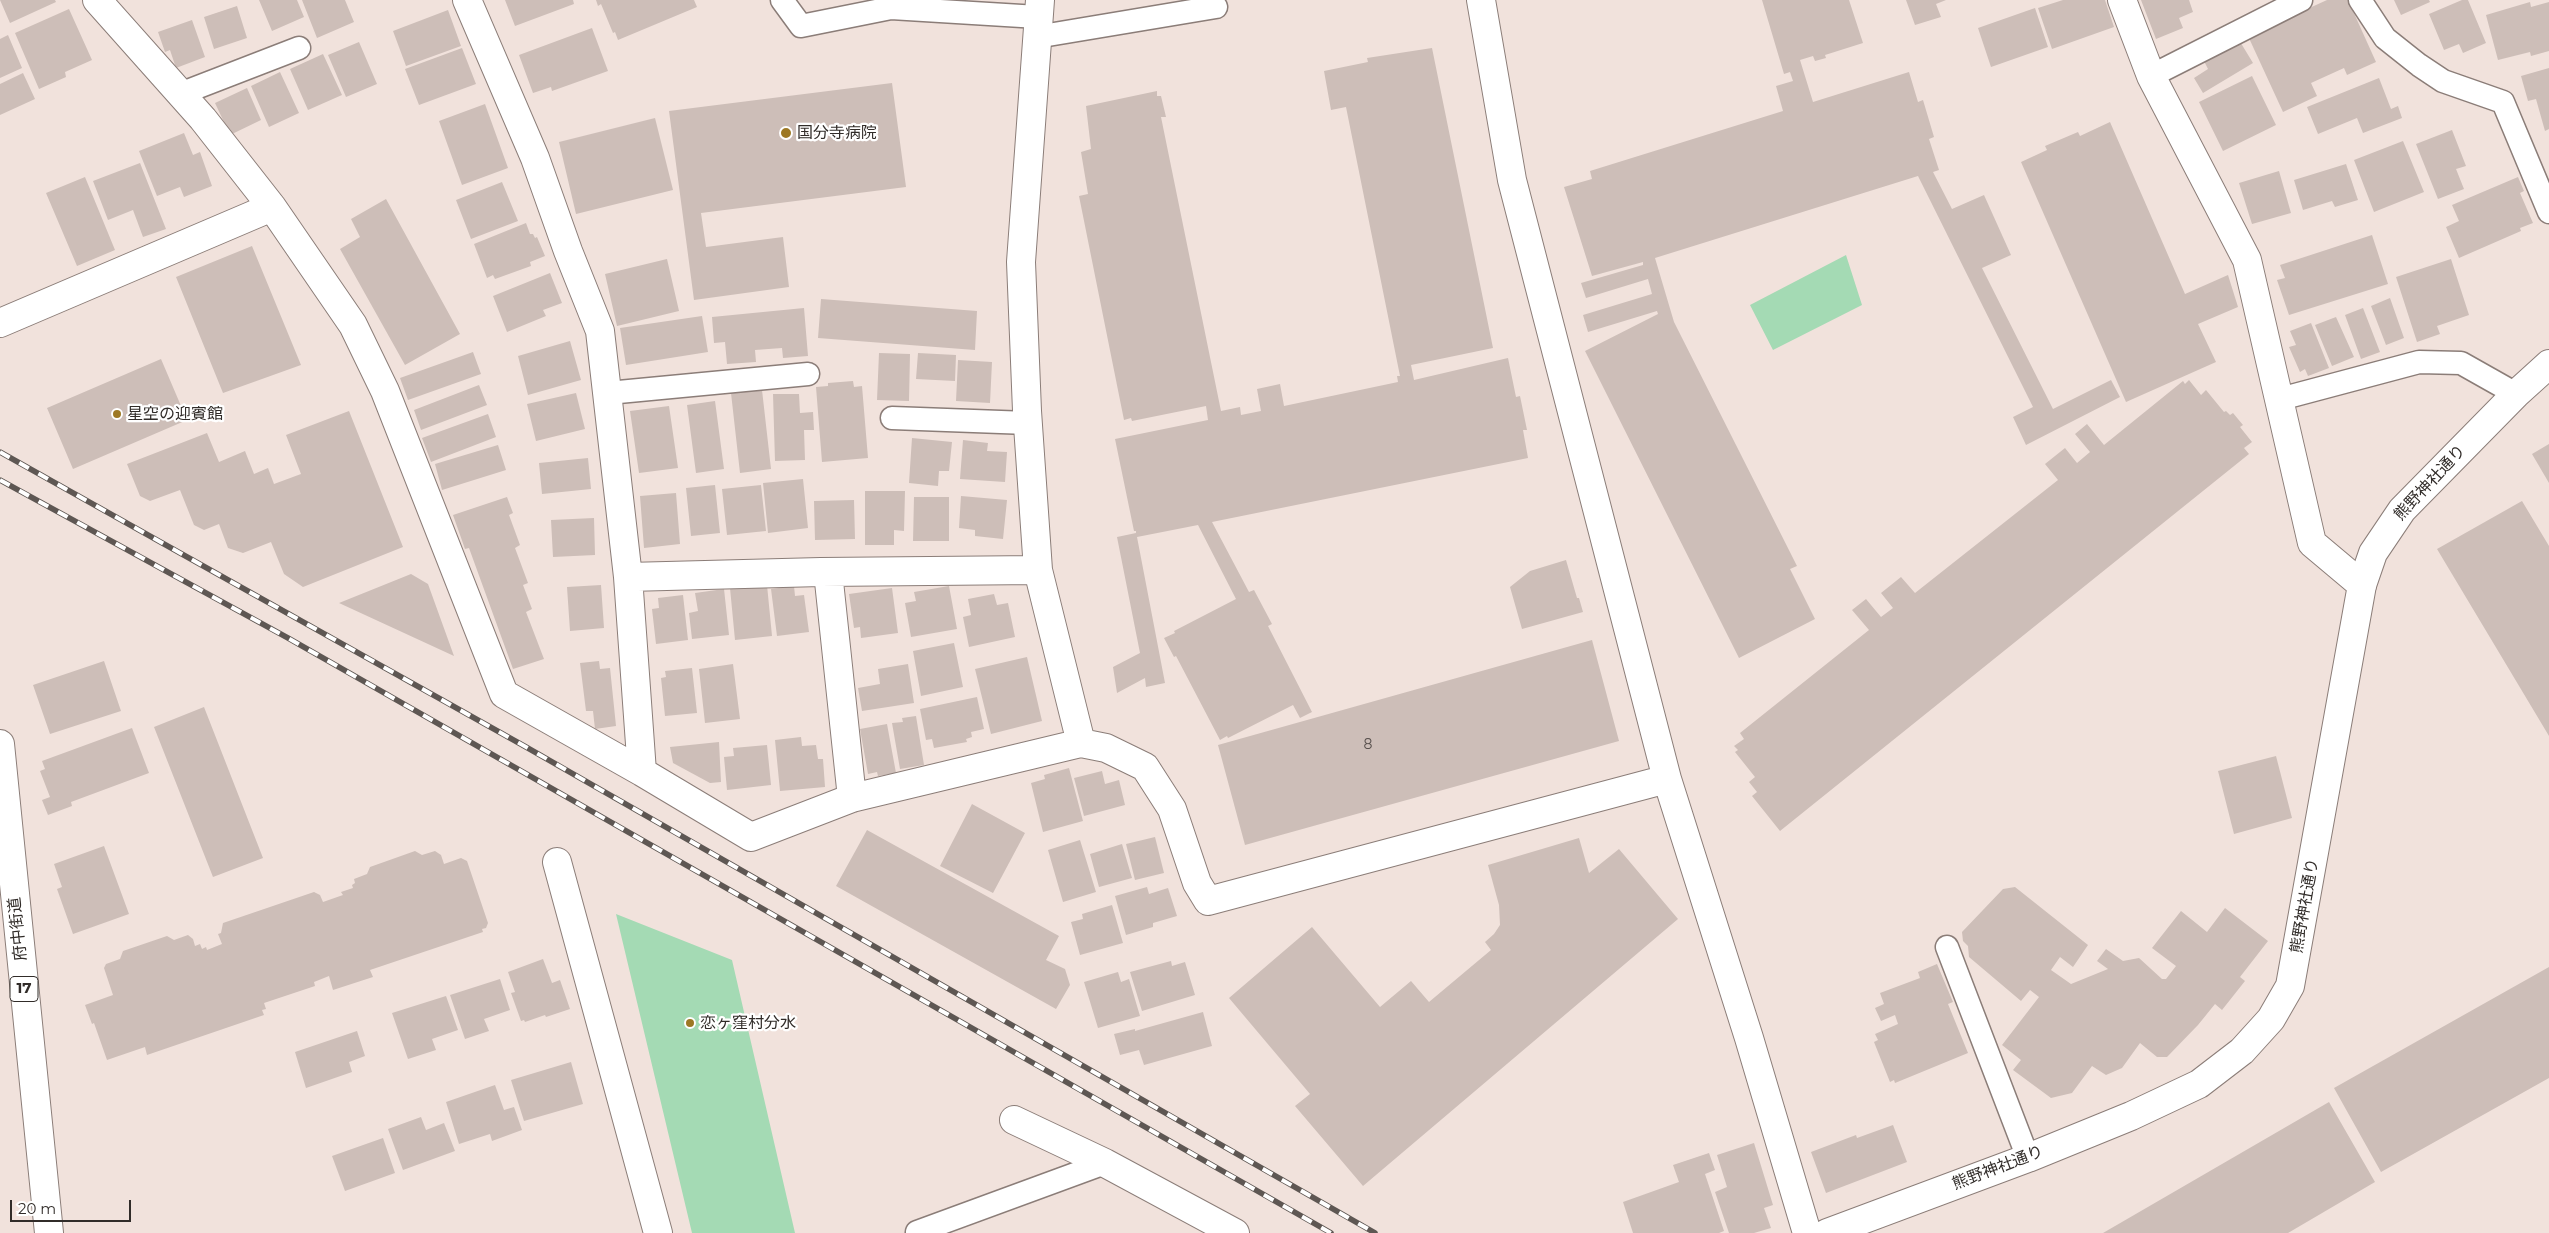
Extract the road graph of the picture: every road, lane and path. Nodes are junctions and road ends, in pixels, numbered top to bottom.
1 (97, 0) edge
2 (467, 0) edge
3 (782, 0) edge
4 (1481, 0) edge
5 (2122, 0) edge
6 (2301, 0) edge
7 (2360, 0) edge
8 (1216, 7) dead end
9 (1038, 18) edge
10 (299, 48) dead end
11 (2151, 76) junction
12 (180, 94) junction
13 (272, 207) junction
14 (2549, 212) edge
15 (0, 323) edge
16 (2549, 364) edge
17 (808, 374) dead end
18 (608, 393) junction
19 (2516, 394) junction
20 (2280, 399) junction
21 (892, 418) dead end
22 (1028, 423) junction
23 (1038, 570) junction
24 (828, 572) junction
25 (628, 577) junction
26 (2362, 585) junction
27 (1081, 742) junction
28 (0, 744) edge
29 (642, 772) junction
30 (1667, 779) junction
31 (852, 798) junction
32 (557, 862) dead end
33 (1947, 947) dead end
34 (1014, 1120) dead end
35 (2028, 1158) junction
36 (1105, 1163) junction
37 (917, 1232) edge
38 (49, 1233) edge
39 (658, 1233) edge
40 (1235, 1233) edge
41 (1807, 1233) edge
42 (1827, 1233) edge

1 - 12 street
2 - 18 street
3 - 9 lane
4 - 30 street
5 - 11 street
6 - 11 lane
7 - 14 lane
8 - 9 lane
9 - 22 street
10 - 12 lane
11 - 20 street
12 - 13 street
13 - 15 street
13 - 29 street
16 - 19 street, 熊野神社通り
17 - 18 lane
18 - 25 street
19 - 20 lane
19 - 26 street, 熊野神社通り
20 - 26 street
21 - 22 lane
22 - 23 street
23 - 24 street
23 - 27 street
24 - 25 street
24 - 31 street
25 - 29 street
26 - 35 street, 熊野神社通り
27 - 30 street
27 - 31 street
28 - 38 street, 府中街道 / 17
29 - 31 street
30 - 41 street
32 - 39 street
33 - 35 lane
34 - 36 street
35 - 42 street, 熊野神社通り
36 - 37 lane
36 - 40 street

